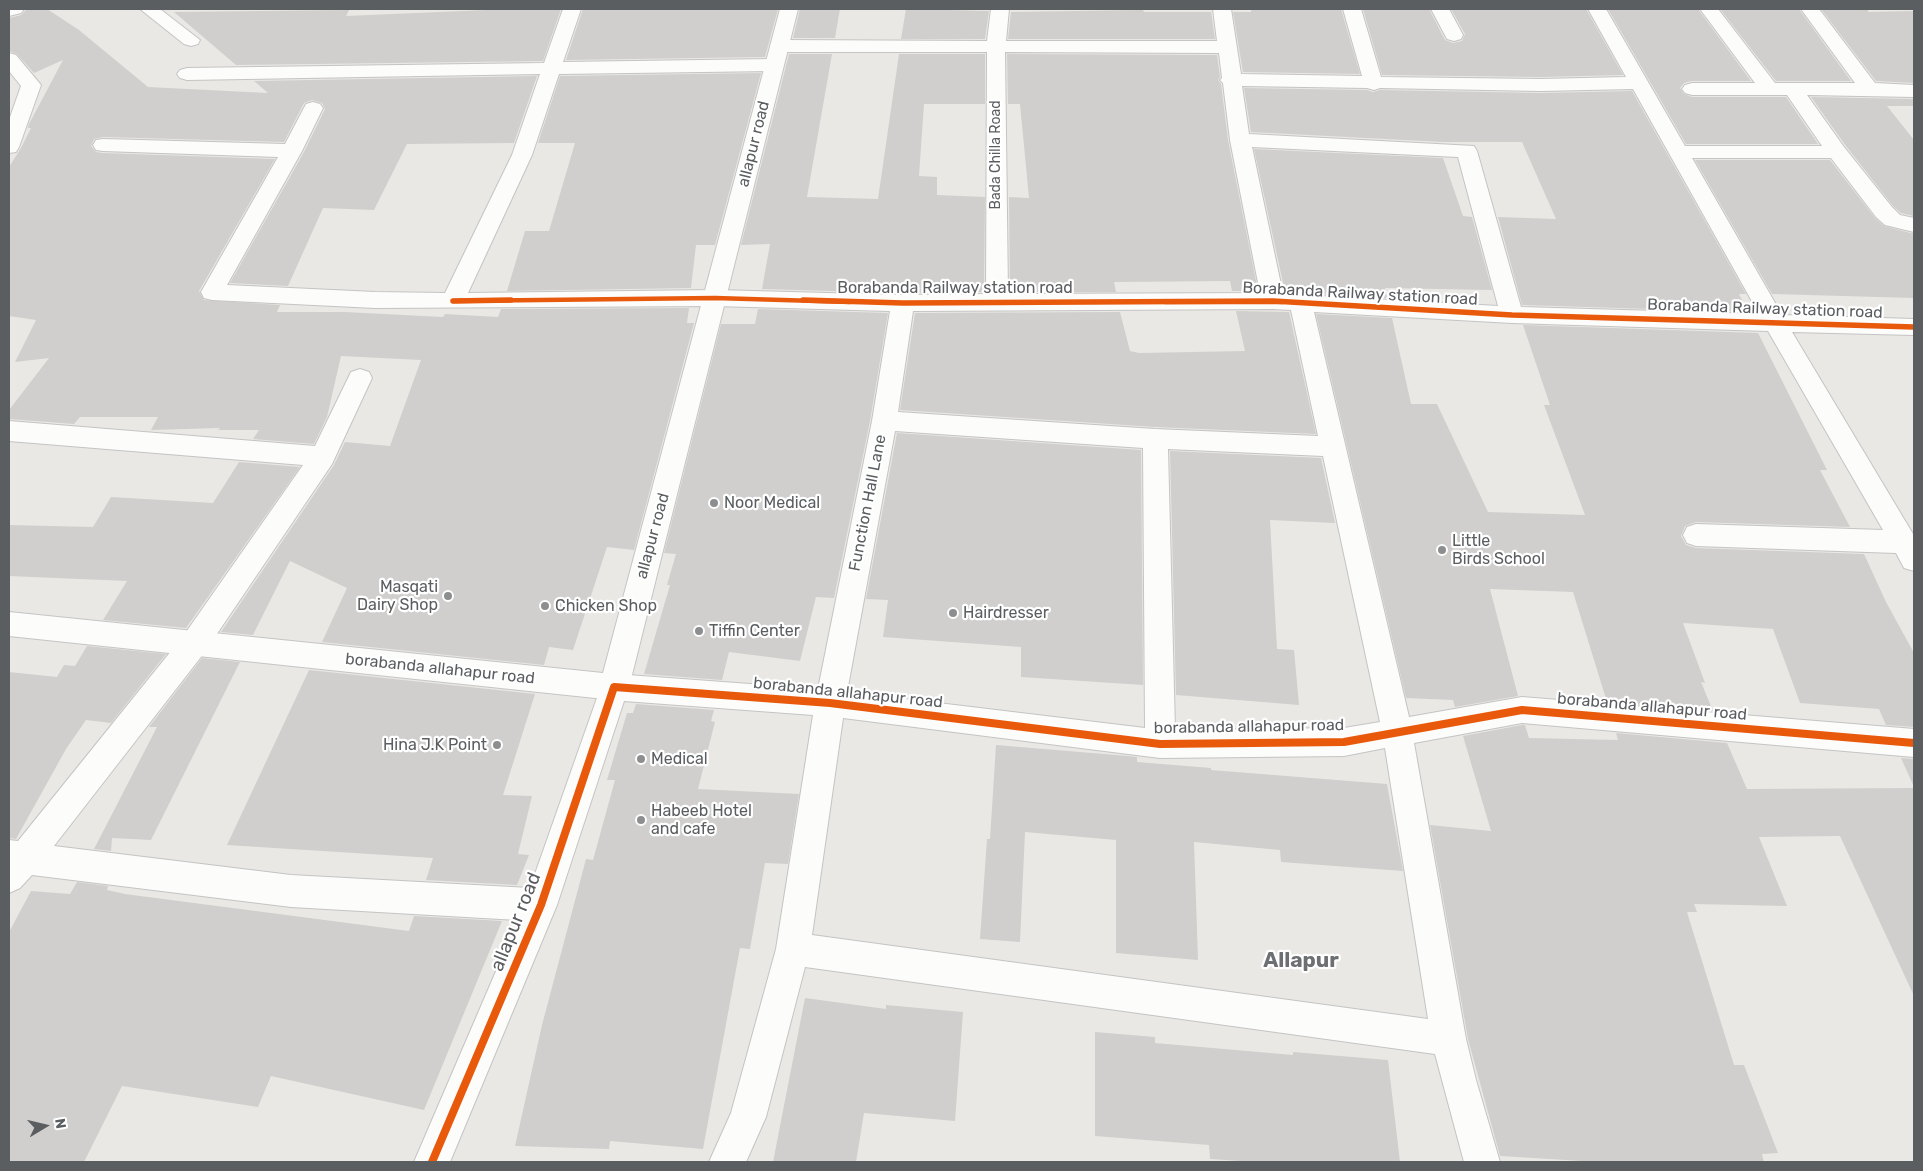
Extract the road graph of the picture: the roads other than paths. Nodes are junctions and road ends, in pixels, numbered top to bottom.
1 (15, 9) edge
2 (149, 9) edge
3 (572, 9) edge
4 (789, 9) edge
5 (1000, 9) edge
6 (1222, 9) edge
7 (1352, 9) edge
8 (1440, 9) edge
9 (1597, 9) edge
10 (1709, 9) edge
11 (1810, 9) edge
12 (9, 12) edge
13 (1454, 34) dead end
14 (191, 40) dead end
15 (996, 45) junction
16 (1228, 47) junction
17 (776, 56) junction
18 (9, 59) edge
19 (553, 67) junction
20 (187, 74) dead end
21 (1230, 80) junction
22 (1640, 83) junction
23 (1374, 84) junction
24 (1768, 87) junction
25 (1792, 88) junction
26 (1692, 89) dead end
27 (1869, 89) junction
28 (1914, 90) edge
29 (313, 108) dead end
30 (1240, 140) junction
31 (103, 145) dead end
32 (9, 147) edge
33 (292, 151) junction
34 (1680, 152) junction
35 (1837, 152) junction
36 (1914, 225) edge
37 (715, 298) junction
38 (453, 301) junction
39 (1273, 301) junction
40 (996, 302) junction
41 (1300, 303) junction
42 (903, 304) junction
43 (1512, 315) junction
44 (1776, 324) junction
45 (1914, 327) edge
46 (360, 378) dead end
47 (884, 421) junction
48 (9, 431) edge
49 (1155, 439) junction
50 (1334, 447) junction
51 (323, 457) junction
52 (1696, 535) dead end
53 (1909, 551) edge
54 (9, 624) edge
55 (194, 644) junction
56 (614, 687) junction
57 (830, 702) junction
58 (1397, 731) junction
59 (1914, 743) edge
60 (1160, 744) junction
61 (14, 864) edge
62 (541, 905) junction
63 (793, 950) junction
64 (1448, 1040) junction
65 (432, 1162) edge
66 (727, 1162) edge
67 (1482, 1162) edge

1 - 12 street
2 - 14 street
3 - 19 street
4 - 17 street, allapur road
5 - 15 street, Bada Chilla Road
6 - 16 street
7 - 23 street
8 - 13 street
9 - 22 street
10 - 24 street
11 - 27 street
15 - 16 street
15 - 17 street
15 - 40 street, Bada Chilla Road
16 - 21 street
17 - 19 street
17 - 37 street, allapur road
18 - 32 street
19 - 20 street
19 - 38 street
21 - 23 street
21 - 30 street
22 - 23 street
22 - 34 street
24 - 25 street
24 - 26 street
25 - 27 street
25 - 35 street
27 - 28 street
29 - 33 street
30 - 39 street
30 - 43 street
31 - 33 street
33 - 38 street, Borabanda Railway station road
34 - 35 street
34 - 44 street
35 - 36 street
37 - 38 street, Borabanda Railway station road
37 - 42 street, Borabanda Railway station road
37 - 56 street, allapur road
39 - 40 street, Borabanda Railway station road
39 - 41 street, Borabanda Railway station road
40 - 42 street, Borabanda Railway station road
41 - 43 street, Borabanda Railway station road
41 - 50 street
42 - 47 street, Function Hall Lane
43 - 44 street, Borabanda Railway station road
44 - 45 street, Borabanda Railway station road
44 - 53 street
46 - 51 street
47 - 49 street
47 - 57 street, Function Hall Lane
48 - 51 street
49 - 50 street
49 - 60 street
50 - 58 street
51 - 55 street
52 - 53 street
54 - 55 street, borabanda allahapur road
55 - 56 street, borabanda allahapur road
55 - 61 street
56 - 57 street, borabanda allahapur road
56 - 62 street, allapur road
57 - 60 street, borabanda allahapur road
57 - 63 street, Function Hall Lane
58 - 59 street, borabanda allahapur road
58 - 60 street, borabanda allahapur road
58 - 64 street
61 - 62 street
62 - 65 street, allapur road
63 - 64 street
63 - 66 street, Function Hall Lane
64 - 67 street

